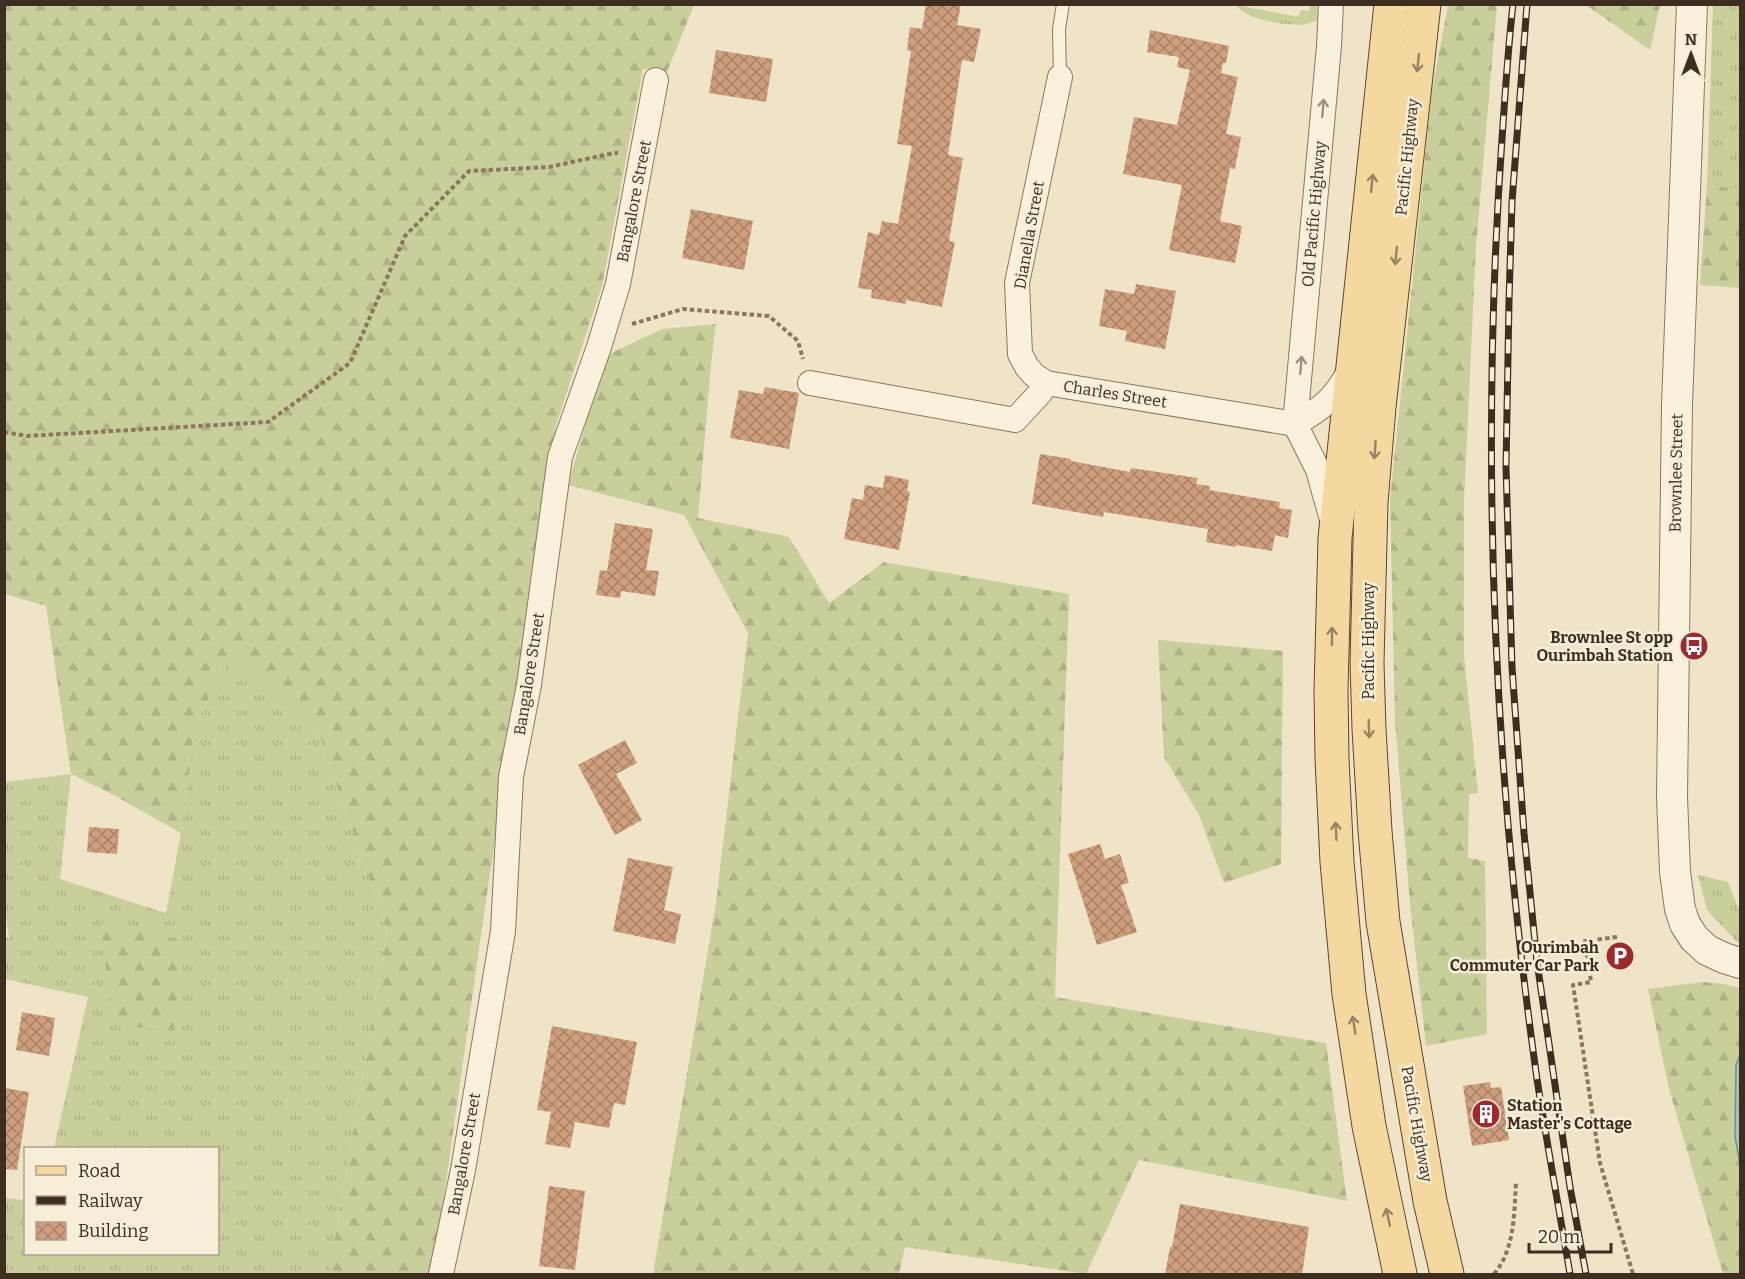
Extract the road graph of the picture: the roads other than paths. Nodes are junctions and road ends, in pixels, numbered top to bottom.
1 (1064, 4) edge
2 (1331, 4) edge
3 (1391, 4) edge
4 (1424, 4) edge
5 (1692, 4) edge
6 (1060, 77) joint
7 (656, 80) dead end
8 (1353, 367) junction
9 (1046, 382) junction
10 (810, 383) road end
11 (1295, 424) junction
12 (1335, 538) junction
13 (1740, 963) edge
14 (441, 1275) edge
15 (1400, 1275) edge
16 (1448, 1275) edge

1 - 6 lane
11 -> 2 street, Old Pacific Highway
8 -> 3 main road, Pacific Highway
4 -> 16 main road, Pacific Highway
5 - 13 street, Brownlee Street
6 - 9 street, Dianella Street
7 - 14 street, Bangalore Street
8 - 11 street
8 - 12 main road, Pacific Highway
9 - 10 street, Charles Street
9 - 11 street, Charles Street
11 - 12 street
15 -> 12 main road, Pacific Highway

